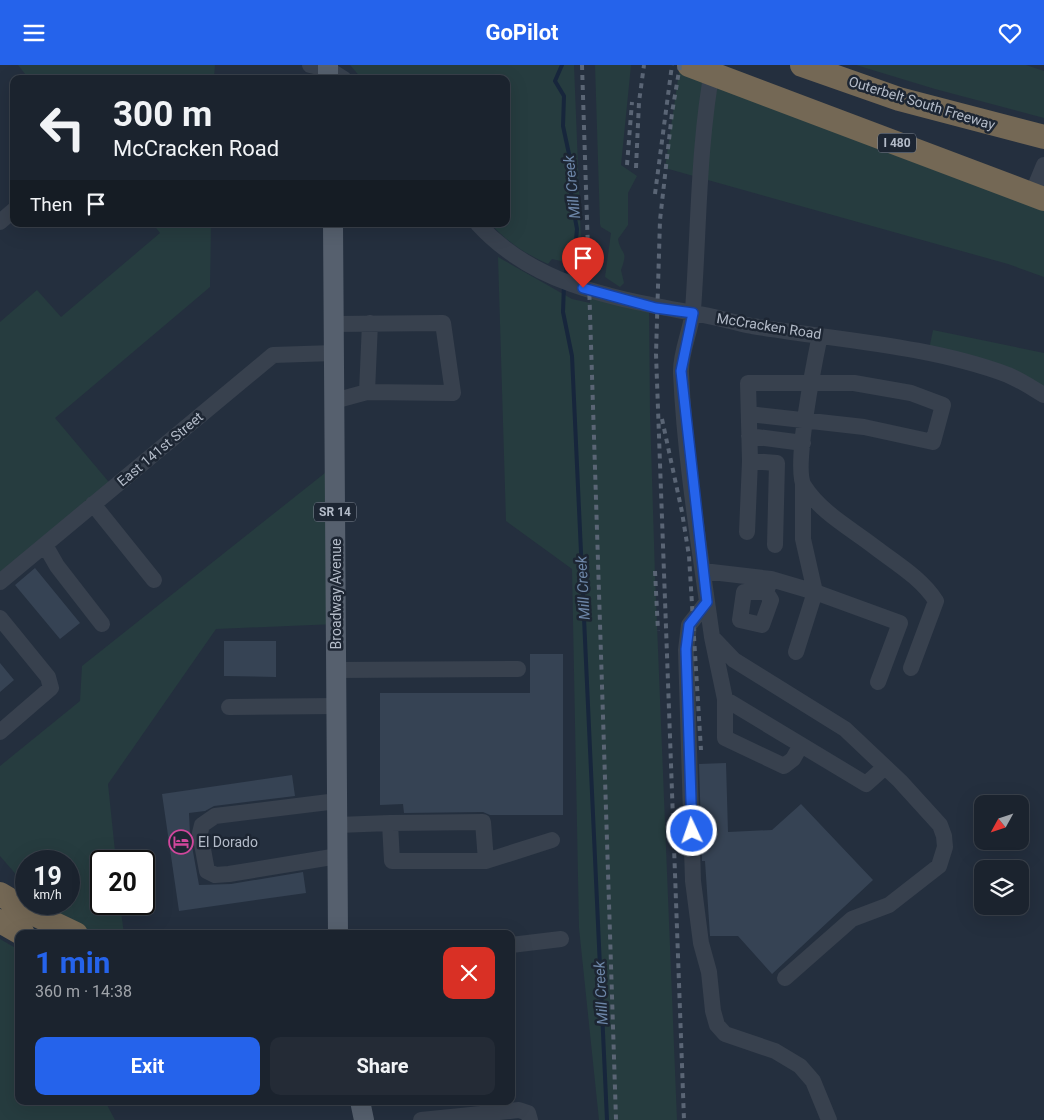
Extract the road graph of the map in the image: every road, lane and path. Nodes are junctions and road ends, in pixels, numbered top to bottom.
1 (689, 65) edge
2 (713, 65) edge
3 (802, 65) edge
4 (1044, 137) edge
5 (1044, 165) edge
6 (1038, 197) edge
7 (10, 213) edge
8 (0, 222) edge
9 (333, 227) edge
10 (481, 227) edge
11 (693, 313) junction
12 (370, 323) junction
13 (334, 324) junction
14 (820, 335) junction
15 (334, 353) junction
16 (809, 384) junction
17 (367, 392) junction
18 (1044, 395) edge
19 (334, 401) junction
20 (749, 414) junction
21 (806, 419) junction
22 (749, 436) junction
23 (803, 443) junction
24 (750, 461) junction
25 (776, 463) junction
26 (800, 464) junction
27 (802, 484) junction
28 (93, 504) junction
29 (747, 532) dead end
30 (45, 545) junction
31 (775, 545) dead end
32 (703, 571) junction
33 (154, 580) dead end
34 (0, 583) edge
35 (815, 592) junction
36 (707, 602) junction
37 (0, 617) edge
38 (102, 624) dead end
39 (712, 637) junction
40 (796, 652) dead end
41 (911, 668) dead end
42 (518, 669) dead end
43 (336, 670) junction
44 (878, 682) dead end
45 (725, 699) junction
46 (337, 706) junction
47 (229, 707) dead end
48 (0, 732) edge
49 (801, 745) junction
50 (885, 767) junction
51 (337, 801) junction
52 (390, 823) junction
53 (338, 825) junction
54 (552, 840) dead end
55 (338, 856) junction
56 (486, 861) junction
57 (0, 894) edge
58 (0, 921) edge
59 (16, 930) edge
60 (68, 930) edge
61 (338, 930) edge
62 (561, 939) dead end
63 (515, 945) edge
64 (785, 978) dead end
65 (421, 1120) edge
66 (530, 1120) edge
67 (829, 1120) edge

1 - 6 highway, I 480
2 - 11 street
3 - 4 highway, Outerbelt South Freeway
5 - 6 street
7 - 8 street
9 - 13 main road, Broadway Avenue / SR 14
10 - 11 street, McCracken Road
11 - 14 street, McCracken Road
11 - 32 street
12 - 13 street
12 - 17 street
12 - 17 street
13 - 15 main road, Broadway Avenue / SR 14
14 - 16 street
14 - 18 street, McCracken Road
15 - 19 main road, Broadway Avenue / SR 14
15 - 28 street, East 141st Street
16 - 20 street
16 - 21 street
16 - 21 street
17 - 19 street
19 - 43 main road, Broadway Avenue / SR 14
20 - 21 street
20 - 22 street
21 - 23 street
22 - 23 street
22 - 24 street
23 - 26 street
24 - 25 street
24 - 29 street
25 - 26 street
25 - 31 street
26 - 27 street
27 - 35 street
27 - 41 street
28 - 30 street, East 141st Street
28 - 33 street
30 - 34 street, East 141st Street
30 - 38 street
32 - 35 street
32 - 36 street
35 - 40 street
35 - 44 street
36 - 39 street
36 - 67 street
37 - 48 street
39 - 45 street
39 - 50 street
42 - 43 street
43 - 46 main road, Broadway Avenue / SR 14
45 - 49 street
45 - 49 street
46 - 47 street
46 - 51 main road, Broadway Avenue / SR 14
49 - 50 street
50 - 64 street
51 - 53 main road, Broadway Avenue / SR 14
51 - 55 street
52 - 53 street
52 - 56 street
52 - 56 street
53 - 55 main road, Broadway Avenue / SR 14
54 - 56 street
55 - 61 main road, Broadway Avenue / SR 14
57 - 60 highway
58 - 59 highway
62 - 63 street
65 - 66 street

